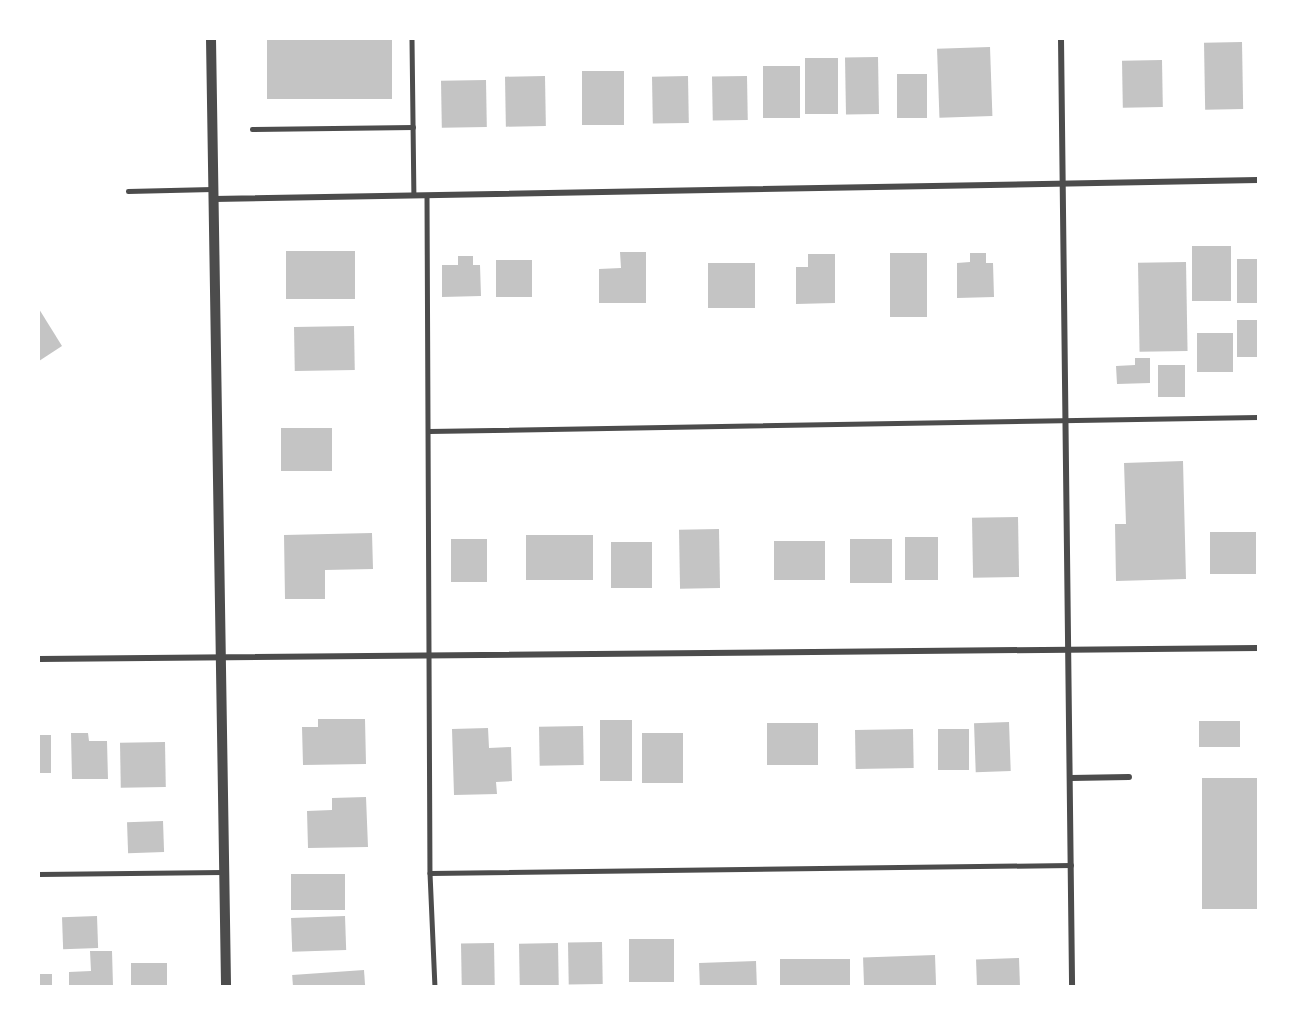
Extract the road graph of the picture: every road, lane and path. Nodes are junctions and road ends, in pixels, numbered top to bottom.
1 (211, 39) edge
2 (412, 39) edge
3 (1060, 39) edge
4 (413, 127) junction
5 (252, 129) dead end
6 (1258, 180) edge
7 (1063, 184) junction
8 (128, 191) dead end
9 (214, 194) junction
10 (414, 195) junction
11 (428, 195) junction
12 (1258, 417) edge
13 (1066, 421) junction
14 (429, 431) junction
15 (1258, 648) edge
16 (1070, 649) junction
17 (429, 655) junction
18 (223, 657) junction
19 (39, 658) edge
20 (1129, 777) dead end
21 (1071, 778) junction
22 (1071, 865) junction
23 (225, 872) junction
24 (430, 873) junction
25 (39, 874) edge
26 (226, 986) edge
27 (435, 986) edge
28 (1072, 986) edge

1 - 9 street
2 - 4 lane
3 - 7 street
4 - 5 lane
4 - 10 lane
6 - 7 street
7 - 11 street
7 - 13 street
8 - 9 lane
9 - 10 street
9 - 18 street
10 - 11 street
11 - 14 lane
12 - 13 lane
13 - 14 lane
13 - 16 street
14 - 17 lane
15 - 16 street
16 - 17 street
16 - 21 street
17 - 18 street
17 - 24 lane
18 - 19 street
18 - 23 street
20 - 21 street
21 - 22 street
22 - 24 lane
22 - 28 street
23 - 25 lane
23 - 26 street
24 - 27 lane

